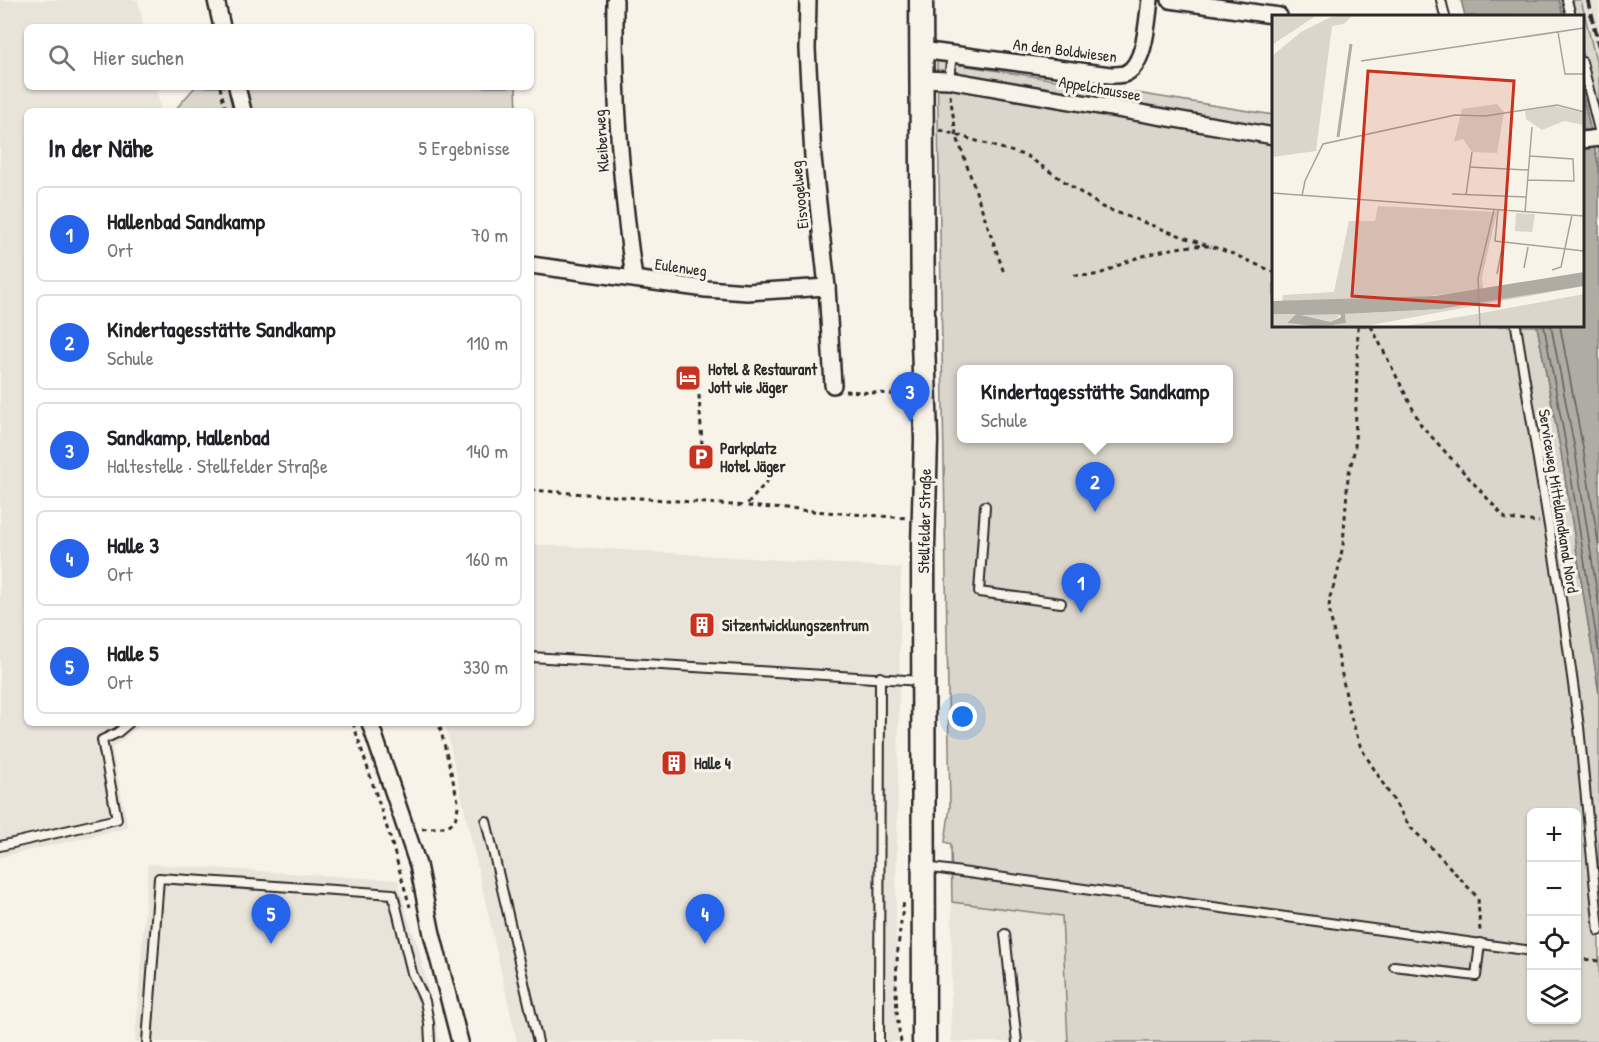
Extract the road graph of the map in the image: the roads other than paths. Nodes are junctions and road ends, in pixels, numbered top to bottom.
1 (216, 0) edge
2 (615, 0) edge
3 (808, 0) edge
4 (921, 0) edge
5 (1150, 0) edge
6 (1170, 0) edge
7 (1441, 0) edge
8 (1567, 0) edge
9 (1272, 15) edge
10 (1445, 15) edge
11 (1571, 15) edge
12 (221, 24) edge
13 (921, 50) junction
14 (952, 53) junction
15 (1584, 70) edge
16 (921, 79) junction
17 (949, 80) junction
18 (238, 90) edge
19 (242, 108) edge
20 (1599, 130) edge
21 (1272, 136) edge
22 (1599, 138) edge
23 (1584, 140) edge
24 (534, 265) edge
25 (634, 279) junction
26 (827, 287) junction
27 (1516, 327) edge
28 (833, 385) road end
29 (985, 506) dead end
30 (1061, 603) dead end
31 (534, 657) edge
32 (880, 677) junction
33 (924, 681) junction
34 (125, 726) edge
35 (371, 726) edge
36 (486, 821) dead end
37 (0, 846) edge
38 (924, 867) junction
39 (1599, 931) edge
40 (1005, 934) dead end
41 (1480, 943) junction
42 (1527, 950) edge
43 (1394, 966) dead end
44 (147, 1042) edge
45 (430, 1042) edge
46 (460, 1042) edge
47 (538, 1042) edge
48 (879, 1042) edge
49 (924, 1042) edge
50 (1017, 1042) edge

1 - 12 street
2 - 25 street, Kleiberweg
3 - 26 street, Eisvogelweg
4 - 13 street, Stellfelder Straße
5 - 14 street, An den Boldwiesen
6 - 9 street
7 - 10 lane
8 - 11 lane
13 - 14 street, An den Boldwiesen
13 - 16 street, Stellfelder Straße
14 - 17 lane
15 - 20 lane
16 - 17 street, Appelchaussee
16 - 33 street, Stellfelder Straße
17 - 21 street, Appelchaussee
18 - 19 street
22 - 23 street
24 - 25 street, Eulenweg
25 - 26 street, Eulenweg
26 - 28 street, Eisvogelweg
27 - 39 lane, Serviceweg Mittellandkanal Nord
29 - 30 lane
31 - 32 lane
32 - 33 lane
32 - 48 lane
33 - 38 street, Stellfelder Straße
34 - 37 lane
35 - 46 street
36 - 47 lane
38 - 41 lane
38 - 49 street, Stellfelder Straße
40 - 50 lane
41 - 42 lane
41 - 43 lane
44 - 45 lane

